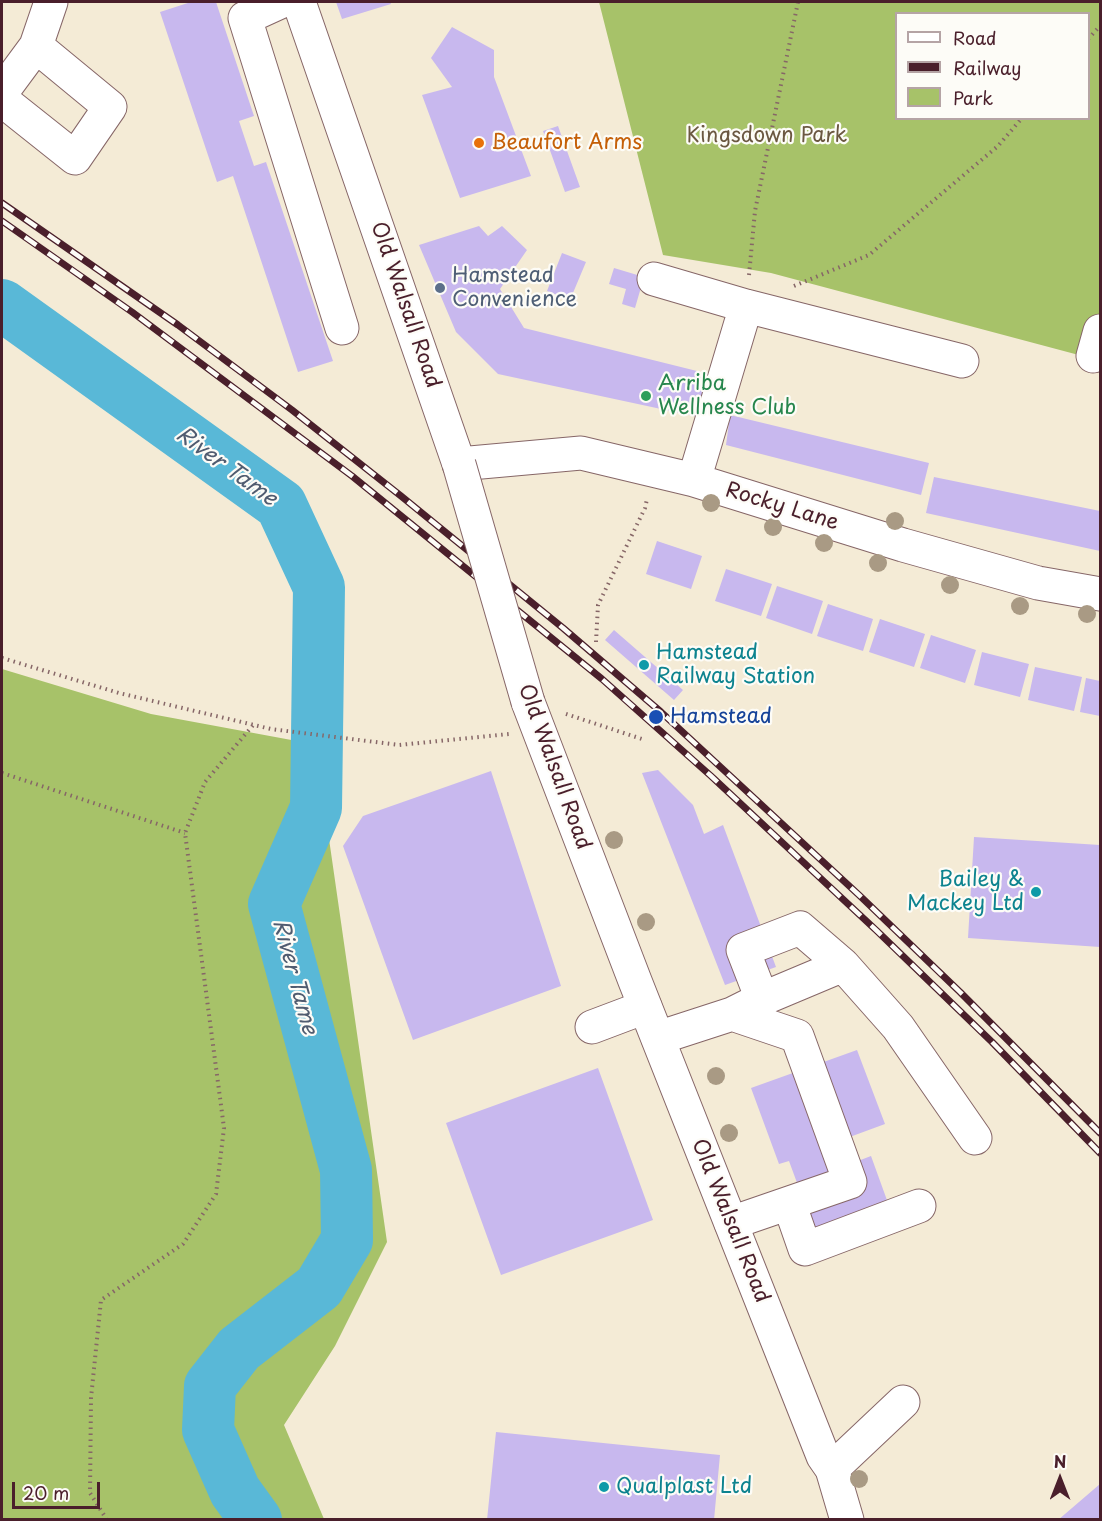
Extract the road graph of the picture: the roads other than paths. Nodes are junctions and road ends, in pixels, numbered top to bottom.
1 (51, 2) edge
2 (280, 2) edge
3 (299, 2) edge
4 (36, 46) junction
5 (2, 92) edge
6 (2, 100) edge
7 (654, 279) dead end
8 (746, 306) junction
9 (342, 328) dead end
10 (962, 361) dead end
11 (459, 464) junction
12 (694, 480) junction
13 (1101, 594) edge
14 (843, 965) junction
15 (762, 999) junction
16 (645, 1007) junction
17 (732, 1014) junction
18 (592, 1027) dead end
19 (658, 1038) junction
20 (975, 1138) dead end
21 (789, 1203) junction
22 (919, 1206) dead end
23 (731, 1223) junction
24 (903, 1402) dead end
25 (832, 1469) junction
26 (847, 1520) edge

1 - 4 main road
2 - 9 main road
3 - 11 main road, Old Walsall Road
4 - 5 main road
4 - 6 main road
7 - 8 main road
8 - 10 main road
8 - 12 main road
11 - 12 main road, Rocky Lane
11 - 16 main road, Old Walsall Road, bridge
12 - 13 main road, Rocky Lane
14 - 15 main road
14 - 15 main road
14 - 20 main road
15 - 17 main road
16 - 18 main road
16 - 19 main road, Old Walsall Road
17 - 19 main road
17 - 21 main road
19 - 23 main road, Old Walsall Road
21 - 22 main road
21 - 23 main road
23 - 25 main road, Old Walsall Road
24 - 25 main road
25 - 26 main road, Old Walsall Road

